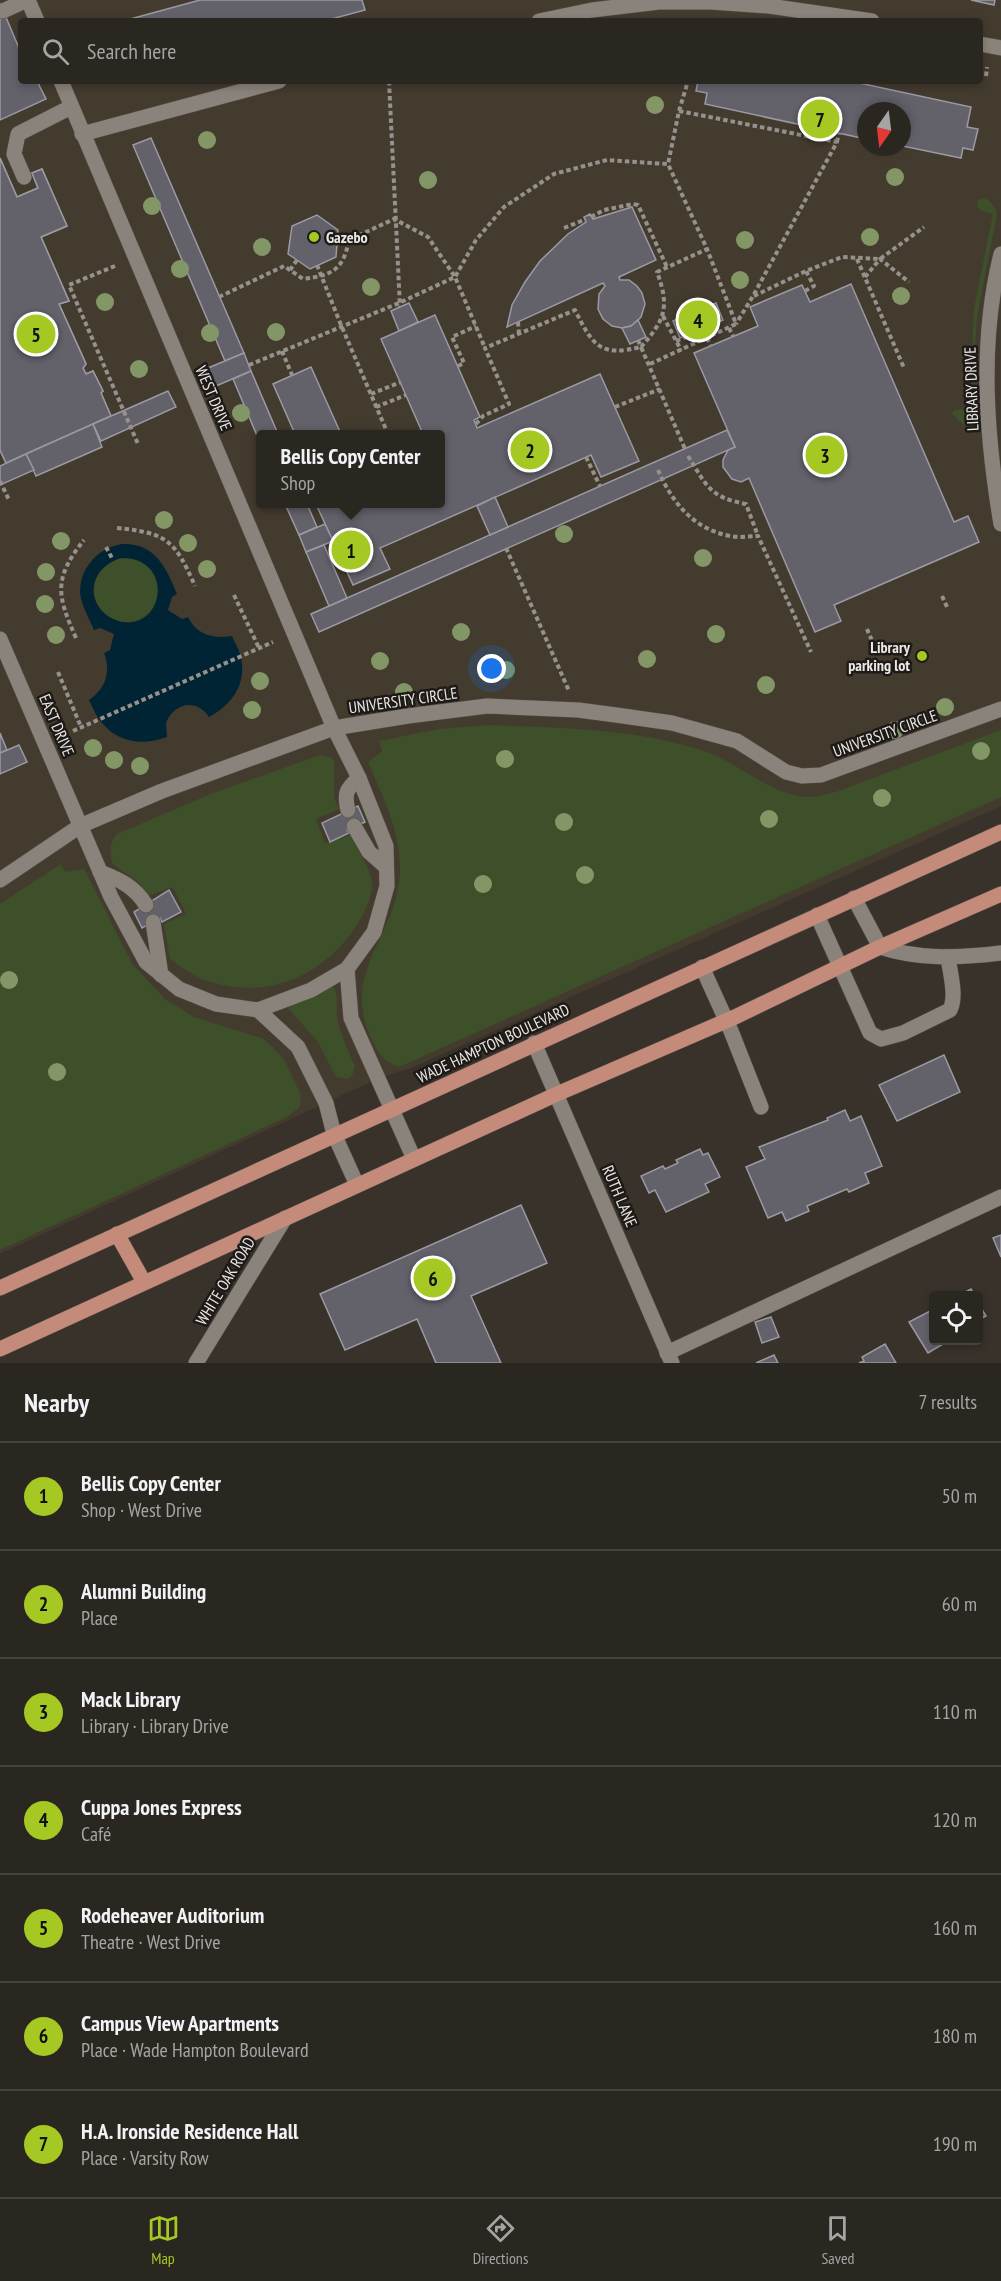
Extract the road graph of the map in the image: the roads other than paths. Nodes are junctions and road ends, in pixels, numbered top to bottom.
1 (31, 1) edge
2 (3, 11) dead end
3 (36, 18) edge
4 (553, 18) edge
5 (851, 18) edge
6 (983, 45) edge
7 (1001, 48) edge
8 (62, 84) edge
9 (268, 84) edge
10 (71, 107) junction
11 (82, 134) junction
12 (24, 177) dead end
13 (1001, 254) edge
14 (1001, 524) edge
15 (0, 639) edge
16 (1001, 709) edge
17 (334, 728) junction
18 (359, 778) junction
19 (348, 810) dead end
20 (80, 826) junction
21 (354, 826) dead end
22 (1001, 831) edge
23 (386, 867) junction
24 (100, 872) junction
25 (0, 880) edge
26 (1001, 894) edge
27 (854, 898) junction
28 (146, 905) dead end
29 (817, 915) junction
30 (153, 922) dead end
31 (879, 947) junction
32 (1001, 953) edge
33 (948, 957) junction
34 (841, 965) junction
35 (702, 967) junction
36 (347, 969) junction
37 (161, 975) junction
38 (258, 1010) junction
39 (726, 1020) junction
40 (534, 1043) junction
41 (557, 1094) junction
42 (760, 1107) dead end
43 (392, 1108) junction
44 (334, 1134) junction
45 (414, 1159) junction
46 (357, 1185) junction
47 (1001, 1197) edge
48 (285, 1218) junction
49 (117, 1234) junction
50 (144, 1282) junction
51 (0, 1288) edge
52 (0, 1349) edge
53 (669, 1358) edge
54 (196, 1363) edge

1 - 2 street
1 - 3 street
4 - 5 street
6 - 7 street
8 - 10 street, WEST DRIVE
9 - 11 street
10 - 11 street, WEST DRIVE
10 - 12 street
11 - 17 street, WEST DRIVE
13 - 14 street, LIBRARY DRIVE
15 - 20 street, EAST DRIVE
16 - 17 street, UNIVERSITY CIRCLE
17 - 18 street, WEST DRIVE
17 - 20 street, UNIVERSITY CIRCLE
18 - 19 street
18 - 23 street, WEST DRIVE
20 - 24 street, EAST DRIVE
20 - 25 street, UNIVERSITY CIRCLE
21 - 23 street
22 - 27 main road, WADE HAMPTON BOULEVARD
23 - 36 street, WEST DRIVE
24 - 28 street
24 - 37 street, EAST DRIVE
26 - 31 main road
27 - 29 main road, WADE HAMPTON BOULEVARD
27 - 31 street
29 - 34 street
29 - 35 main road, WADE HAMPTON BOULEVARD
30 - 37 street
31 - 33 street
31 - 34 main road
32 - 33 street
33 - 34 street
34 - 39 main road
35 - 39 street
35 - 40 main road, WADE HAMPTON BOULEVARD
36 - 38 street
36 - 43 street
37 - 38 street, EAST DRIVE
38 - 44 street
39 - 41 main road
39 - 42 street
40 - 41 street, RUTH LANE
40 - 43 main road, WADE HAMPTON BOULEVARD
41 - 45 main road
41 - 53 street, RUTH LANE
43 - 44 main road, WADE HAMPTON BOULEVARD
43 - 45 street
44 - 46 street
44 - 49 main road, WADE HAMPTON BOULEVARD
45 - 46 main road
46 - 48 main road
47 - 53 street
48 - 50 main road
48 - 54 street, WHITE OAK ROAD
49 - 50 main road
49 - 51 main road, WADE HAMPTON BOULEVARD
50 - 52 main road

